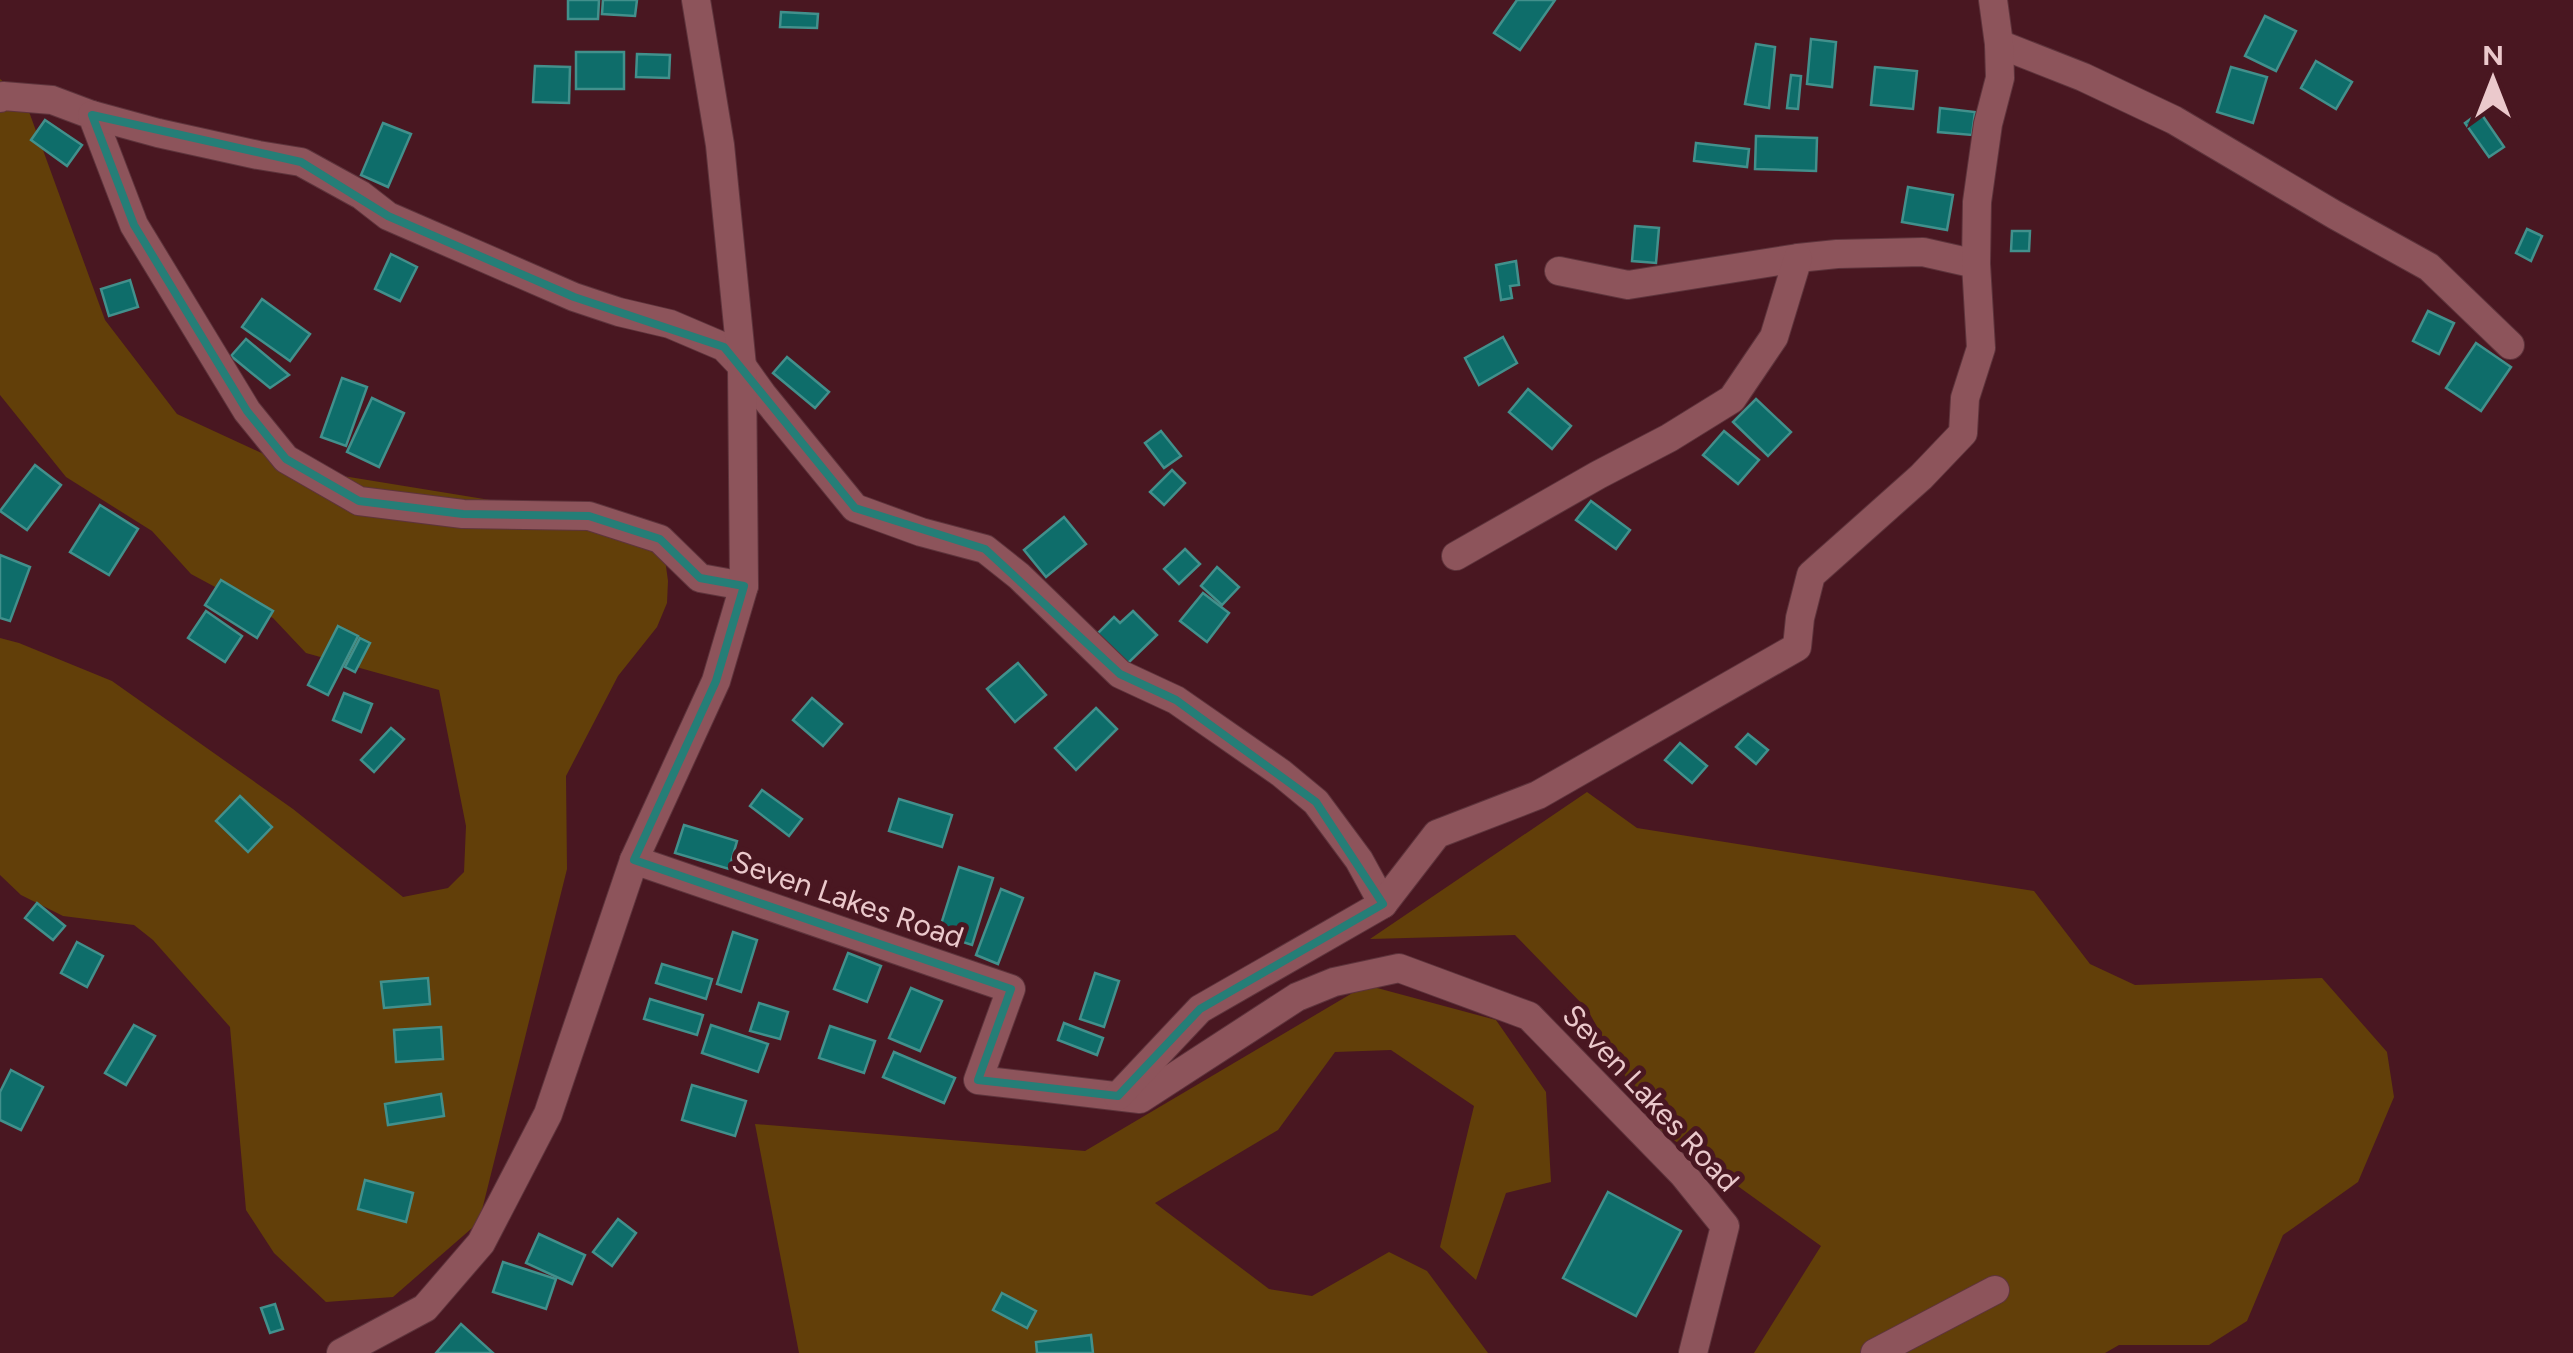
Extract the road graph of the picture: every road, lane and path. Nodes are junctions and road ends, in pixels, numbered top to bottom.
1 (696, 0) edge
2 (1993, 0) edge
3 (1999, 44) junction
4 (0, 98) edge
5 (92, 114) junction
6 (1798, 258) junction
7 (1976, 264) junction
8 (1560, 271) dead end
9 (2510, 345) dead end
10 (742, 366) junction
11 (1456, 556) dead end
12 (744, 586) junction
13 (634, 860) junction
14 (1383, 904) junction
15 (1118, 1096) junction
16 (1995, 1290) dead end
17 (341, 1353) edge
18 (1694, 1353) edge
19 (1875, 1353) edge

1 - 10 street
2 - 3 street
3 - 7 street
3 - 9 street
4 - 5 street
5 - 10 street
5 - 12 street
6 - 7 street
6 - 8 street
6 - 11 street
7 - 14 street
10 - 12 street
10 - 14 street
12 - 13 street
13 - 15 street, Seven Lakes Road
13 - 17 street
14 - 15 street
15 - 18 street, Seven Lakes Road
16 - 19 street

